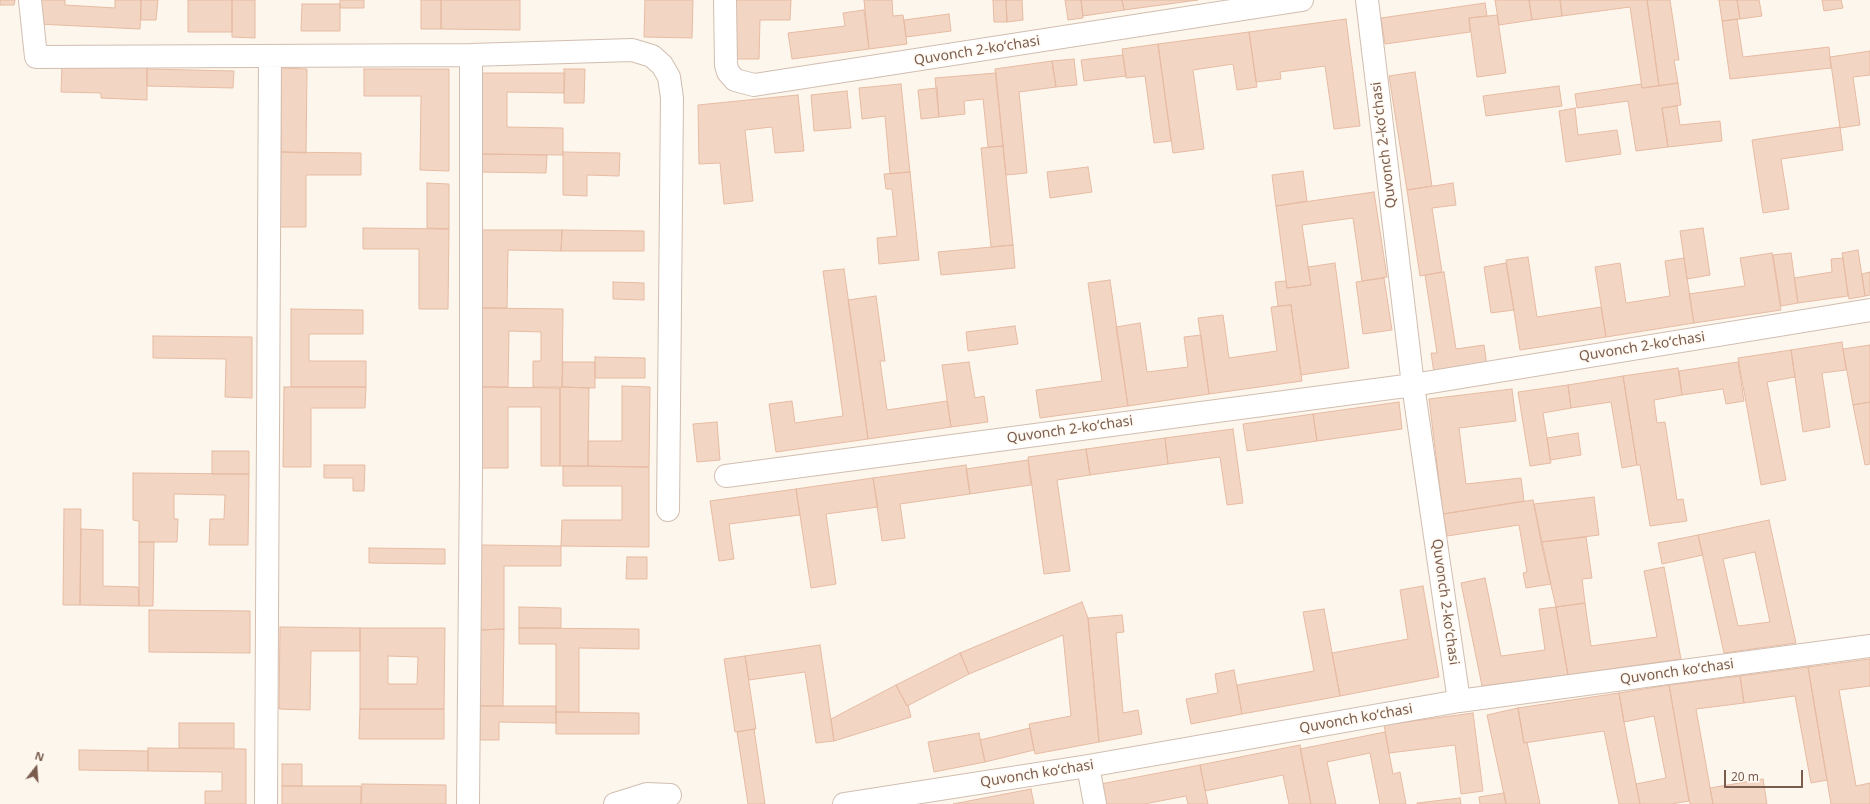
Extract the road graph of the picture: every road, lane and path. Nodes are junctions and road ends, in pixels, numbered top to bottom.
1 (30, 0) edge
2 (725, 0) edge
3 (1302, 0) edge
4 (1367, 0) edge
5 (471, 55) junction
6 (270, 56) junction
7 (1870, 310) edge
8 (1413, 385) junction
9 (726, 476) dead end
10 (668, 510) dead end
11 (1870, 646) edge
12 (1459, 701) junction
13 (1088, 766) junction
14 (670, 795) dead end
15 (266, 804) edge
16 (468, 804) edge
17 (615, 804) edge
18 (844, 804) edge
19 (1095, 804) edge

1 - 6 street
2 - 3 street, Quvonch 2-koʻchasi
4 - 8 street, Quvonch 2-koʻchasi
5 - 6 street
5 - 10 street
5 - 16 street
6 - 15 street
7 - 8 street, Quvonch 2-koʻchasi
8 - 9 street, Quvonch 2-koʻchasi
8 - 12 street, Quvonch 2-koʻchasi
11 - 12 street, Quvonch koʻchasi
12 - 13 street, Quvonch koʻchasi
13 - 18 street, Quvonch koʻchasi
13 - 19 street
14 - 17 street

